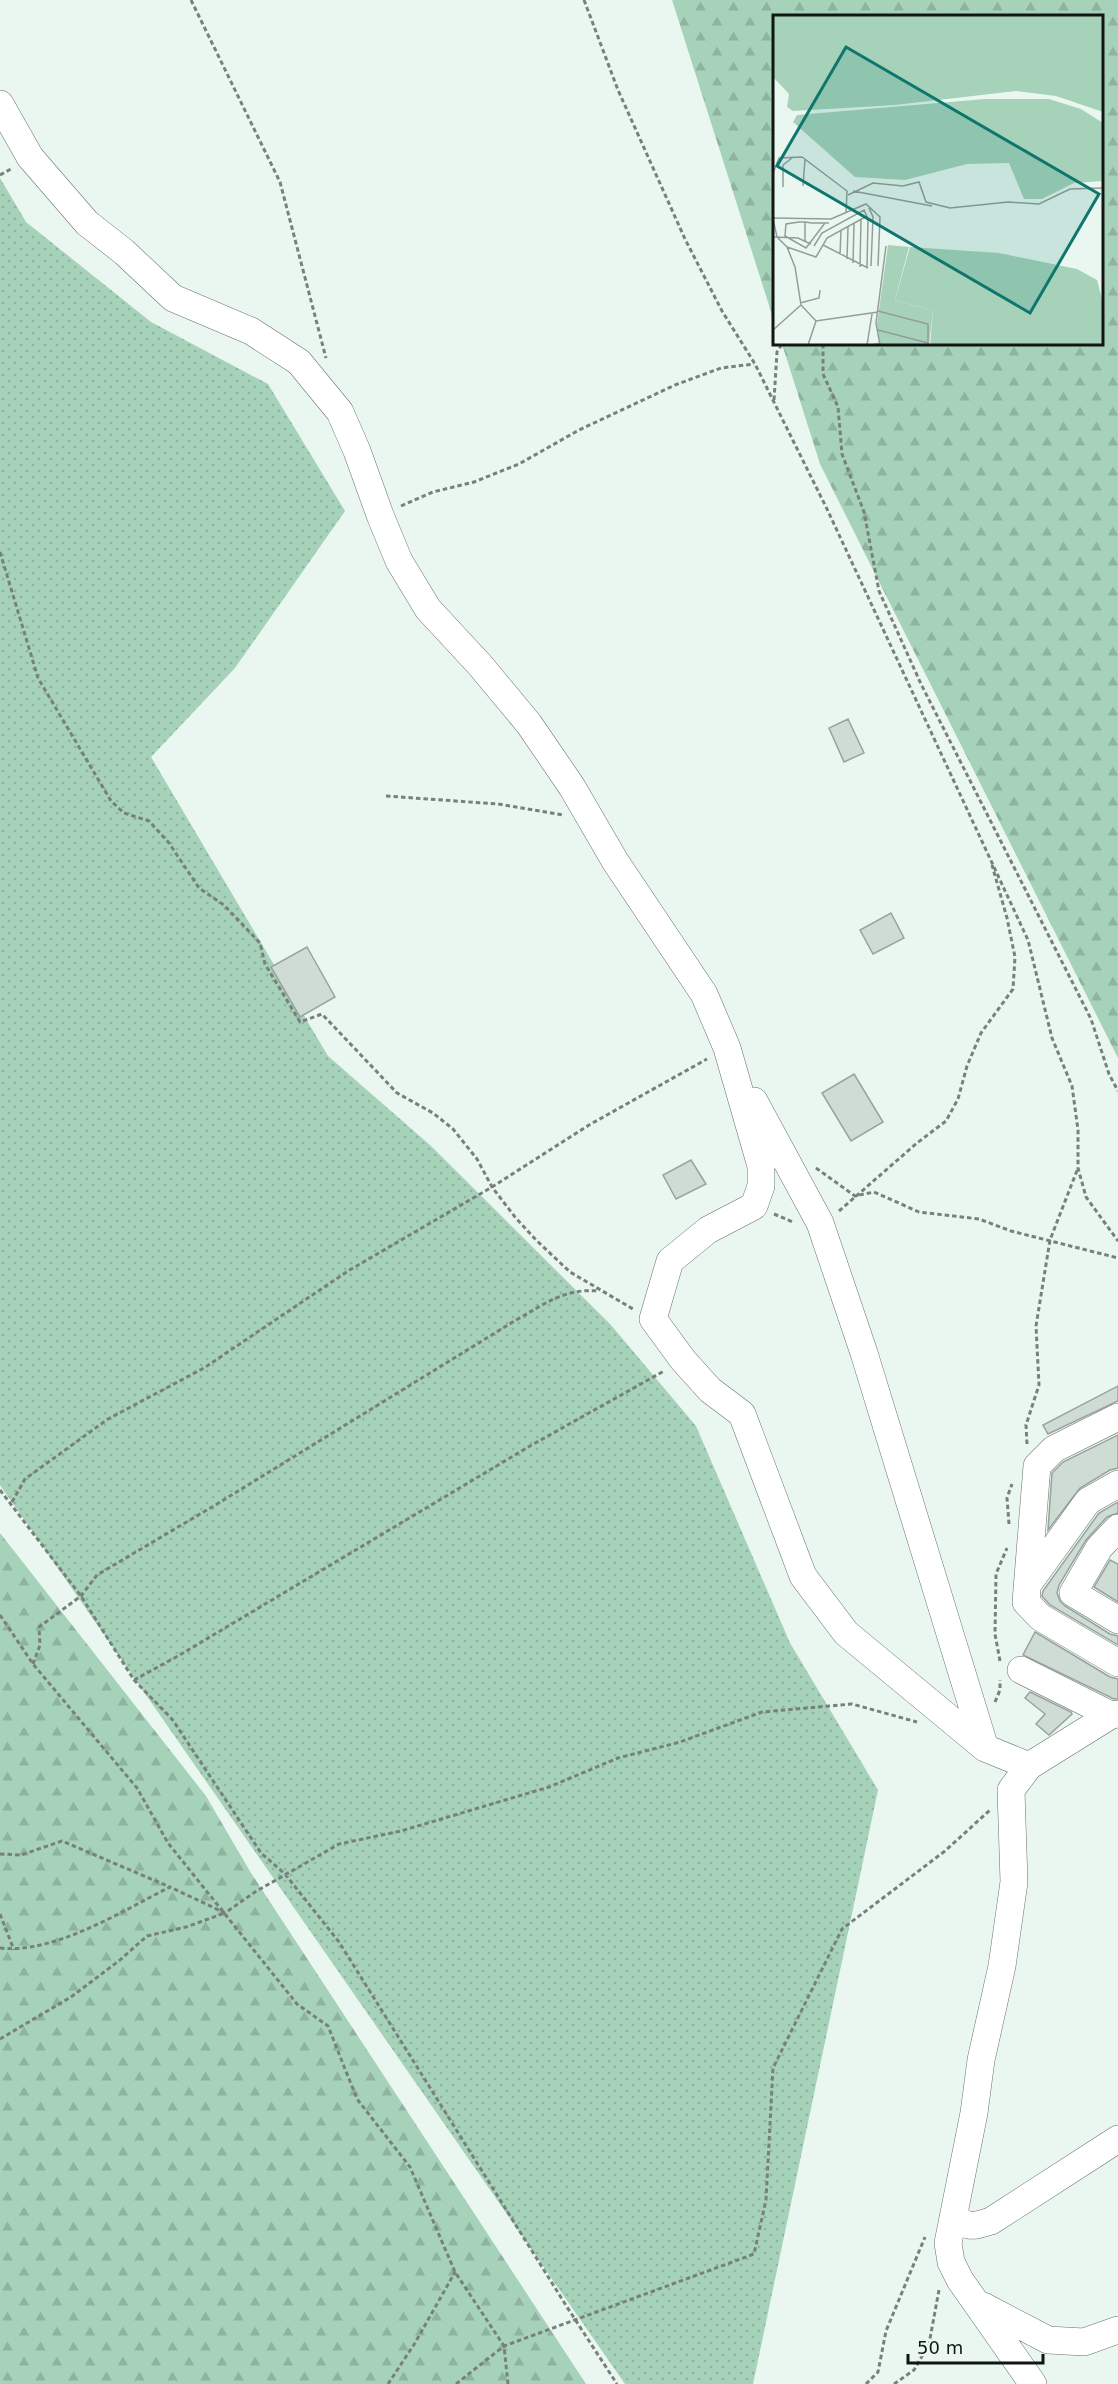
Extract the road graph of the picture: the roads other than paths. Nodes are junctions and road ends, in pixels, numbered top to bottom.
1 (0, 104) edge
2 (726, 1048) junction
3 (1118, 1417) edge
4 (1118, 1484) edge
5 (1118, 1528) edge
6 (1108, 1553) edge
7 (1027, 1585) junction
8 (1118, 1620) edge
9 (1118, 1663) edge
10 (1021, 1670) dead end
11 (1114, 1715) edge
12 (985, 1748) junction
13 (1029, 1766) junction
14 (1118, 2139) edge
15 (954, 2213) junction
16 (977, 2303) junction
17 (1118, 2330) edge
18 (1033, 2384) edge

1 - 2 street
2 - 12 street
2 - 12 street
3 - 7 street
4 - 7 street
5 - 6 street
6 - 8 street
7 - 9 street
10 - 11 street
11 - 13 street
12 - 13 street
13 - 15 street
14 - 15 street
15 - 16 street
16 - 17 street
16 - 18 street

